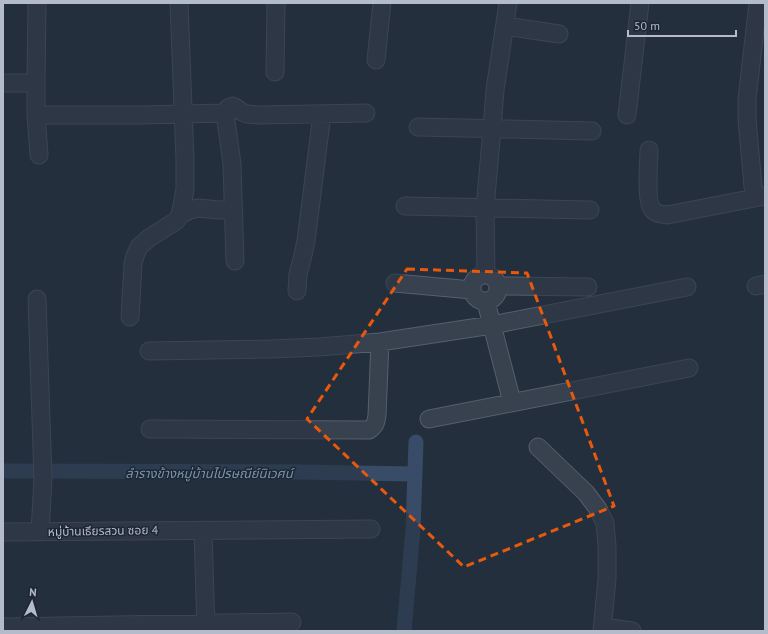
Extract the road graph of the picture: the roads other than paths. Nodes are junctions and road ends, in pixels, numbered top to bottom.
1 (37, 3) edge
2 (179, 3) edge
3 (276, 3) edge
4 (382, 3) edge
5 (508, 3) edge
6 (640, 3) edge
7 (758, 3) edge
8 (504, 26) junction
9 (559, 34) dead end
10 (376, 60) dead end
11 (275, 72) dead end
12 (3, 83) edge
13 (36, 83) junction
14 (225, 113) junction
15 (366, 113) dead end
16 (36, 114) junction
17 (183, 114) junction
18 (322, 114) junction
19 (627, 115) dead end
20 (418, 127) dead end
21 (492, 129) junction
22 (592, 131) dead end
23 (649, 150) dead end
24 (39, 155) dead end
25 (760, 197) edge
26 (405, 206) dead end
27 (485, 208) junction
28 (234, 210) junction
29 (590, 210) dead end
30 (180, 215) junction
31 (235, 262) dead end
32 (486, 275) junction
33 (395, 283) dead end
34 (499, 286) junction
35 (588, 287) dead end
36 (687, 287) dead end
37 (472, 290) junction
38 (297, 291) dead end
39 (37, 299) dead end
40 (486, 302) junction
41 (130, 318) dead end
42 (492, 325) junction
43 (380, 342) junction
44 (149, 351) dead end
45 (689, 368) dead end
46 (512, 402) junction
47 (428, 418) dead end
48 (150, 429) dead end
49 (538, 447) dead end
50 (371, 529) dead end
51 (204, 530) junction
52 (3, 532) edge
53 (40, 532) junction
54 (292, 622) dead end
55 (3, 627) edge
56 (205, 627) edge
57 (603, 629) edge
58 (632, 631) edge

1 - 13 street
2 - 17 street
3 - 11 street
4 - 10 street
5 - 8 street
6 - 19 street
7 - 25 street
8 - 9 street
8 - 21 street
12 - 13 street
13 - 16 street
14 - 17 street
14 - 18 street
14 - 28 street
15 - 18 street
16 - 17 street
16 - 24 street
17 - 30 street
18 - 38 street
20 - 21 street
21 - 22 street
21 - 27 street
23 - 25 street
26 - 27 street
27 - 29 street
27 - 32 street
28 - 30 street
28 - 31 street
30 - 41 street
32 - 34 street
32 - 37 street
33 - 37 street
34 - 35 street
34 - 40 street
36 - 42 street
37 - 40 street
39 - 53 street
40 - 42 street
42 - 43 street
42 - 46 street
43 - 44 street
43 - 48 street
45 - 46 street
46 - 47 street
49 - 57 street
50 - 51 street, หมู่บ้านเธียรสวน ซอย 4
51 - 53 street, หมู่บ้านเธียรสวน ซอย 4
51 - 56 street
52 - 53 street, หมู่บ้านเธียรสวน ซอย 4
54 - 56 street
55 - 56 street
57 - 58 street

